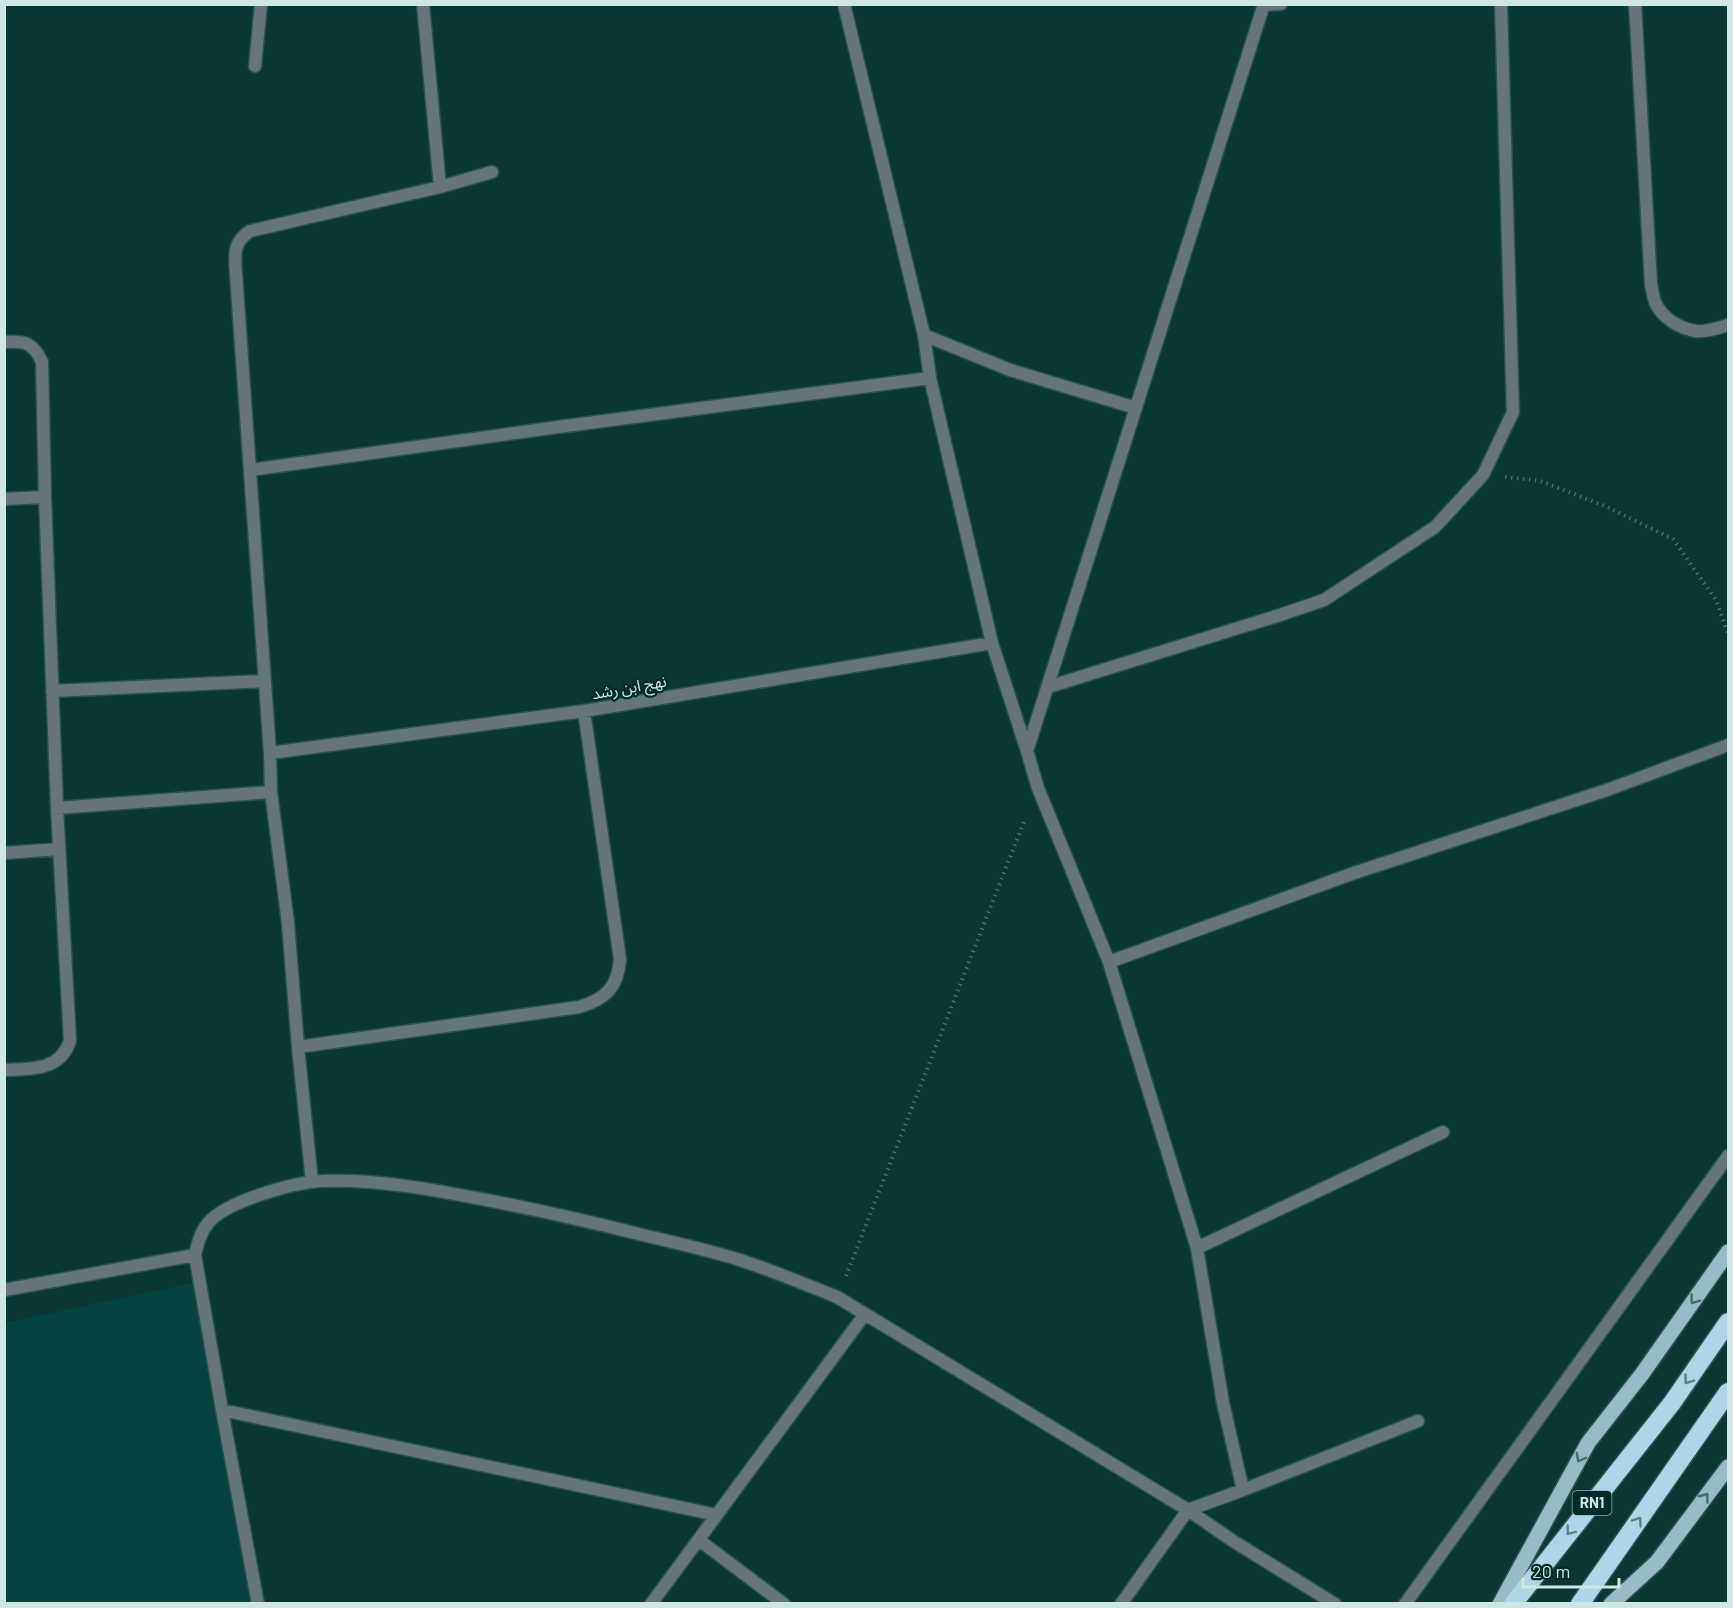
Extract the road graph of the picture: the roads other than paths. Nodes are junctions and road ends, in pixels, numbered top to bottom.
1 (261, 4) edge
2 (423, 4) edge
3 (844, 4) edge
4 (1281, 4) edge
5 (1501, 4) edge
6 (1635, 4) edge
7 (1264, 5) edge
8 (255, 66) dead end
9 (492, 172) dead end
10 (441, 187) junction
11 (1728, 326) edge
12 (924, 335) junction
13 (4, 342) edge
14 (930, 378) junction
15 (1136, 408) junction
16 (250, 470) junction
17 (45, 497) junction
18 (4, 499) edge
19 (992, 643) junction
20 (264, 681) junction
21 (1048, 687) junction
22 (52, 691) junction
23 (584, 711) junction
24 (1728, 745) edge
25 (1027, 751) junction
26 (270, 753) junction
27 (271, 792) junction
28 (57, 808) junction
29 (59, 849) junction
30 (4, 853) edge
31 (1109, 962) junction
32 (298, 1047) junction
33 (4, 1070) edge
34 (1443, 1132) dead end
35 (1728, 1156) edge
36 (312, 1182) junction
37 (1197, 1248) junction
38 (1728, 1252) edge
39 (195, 1255) junction
40 (4, 1290) edge
41 (865, 1314) junction
42 (1728, 1322) edge
43 (1728, 1392) edge
44 (222, 1410) junction
45 (1418, 1421) dead end
46 (1728, 1467) edge
47 (1243, 1490) junction
48 (1188, 1510) junction
49 (717, 1515) junction
50 (699, 1540) junction
51 (258, 1604) edge
52 (651, 1604) edge
53 (784, 1604) edge
54 (1121, 1604) edge
55 (1335, 1604) edge
56 (1405, 1604) edge
57 (1500, 1604) edge
58 (1513, 1604) edge
59 (1580, 1604) edge
60 (1611, 1604) edge

1 - 8 street
2 - 10 street
3 - 12 street
4 - 7 street
5 - 21 street
6 - 11 street
7 - 15 street
9 - 10 street
10 - 16 street
12 - 14 street
12 - 15 street
13 - 17 street
14 - 16 street
14 - 19 street
15 - 21 street
16 - 20 street
17 - 18 street
17 - 22 street
19 - 23 street, نهج ابن رشد
19 - 25 street
20 - 22 street
20 - 26 street
21 - 25 street
22 - 28 street
23 - 26 street, نهج ابن رشد
23 - 32 street
24 - 31 street
25 - 31 street
26 - 27 street
27 - 28 street
27 - 32 street
28 - 29 street
29 - 30 street
29 - 33 street
31 - 37 street
32 - 36 street
34 - 37 street
35 - 56 street
36 - 39 street
36 - 41 street
37 - 47 street
38 -> 57 main road
39 - 40 street
39 - 44 street
41 - 48 street
41 - 49 street
42 -> 58 highway, RN1
59 -> 43 highway
44 - 49 street
44 - 51 street
45 - 47 street
60 -> 46 main road
47 - 48 street
48 - 54 street
48 - 55 street
49 - 50 street
50 - 52 street
50 - 53 street

